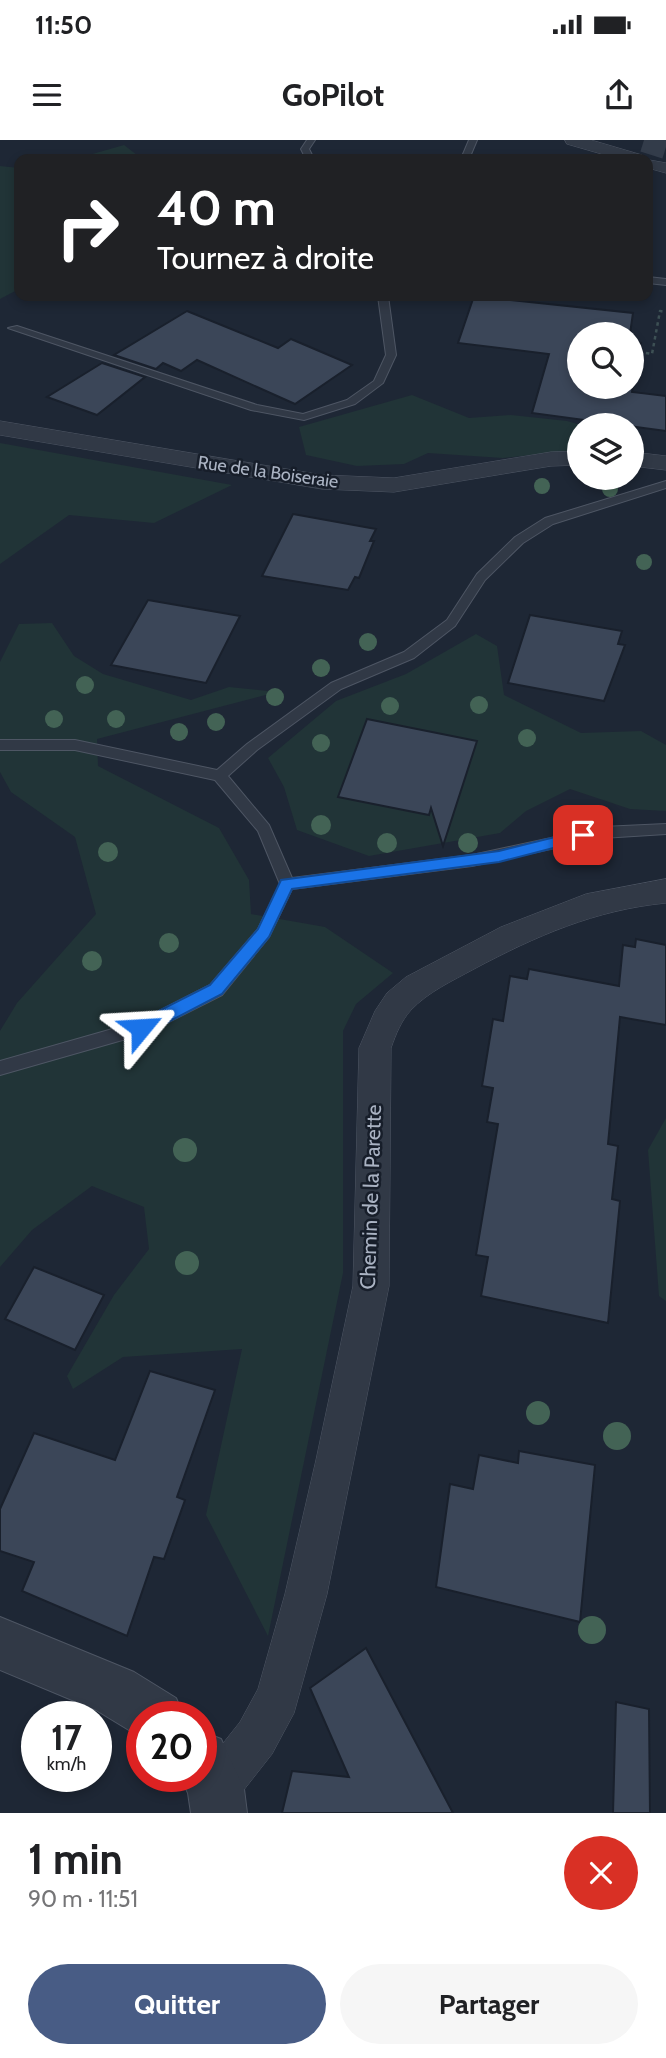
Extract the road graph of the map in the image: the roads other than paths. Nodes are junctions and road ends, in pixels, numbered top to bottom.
1 (573, 140) edge
2 (619, 154) edge
3 (384, 301) edge
4 (13, 328) dead end
5 (0, 428) edge
6 (567, 458) edge
7 (644, 460) edge
8 (666, 463) edge
9 (666, 484) edge
10 (0, 745) edge
11 (220, 776) junction
12 (666, 828) edge
13 (287, 884) junction
14 (666, 891) edge
15 (0, 1069) edge
16 (0, 1643) edge
17 (131, 1701) edge
18 (217, 1781) edge

1 - 2 street
3 - 4 lane
5 - 6 street, Rue de la Boiseraie
7 - 8 street
9 - 11 lane
10 - 11 lane
11 - 13 lane
12 - 13 lane
13 - 15 lane
14 - 18 street, Chemin de la Parette
16 - 17 street

